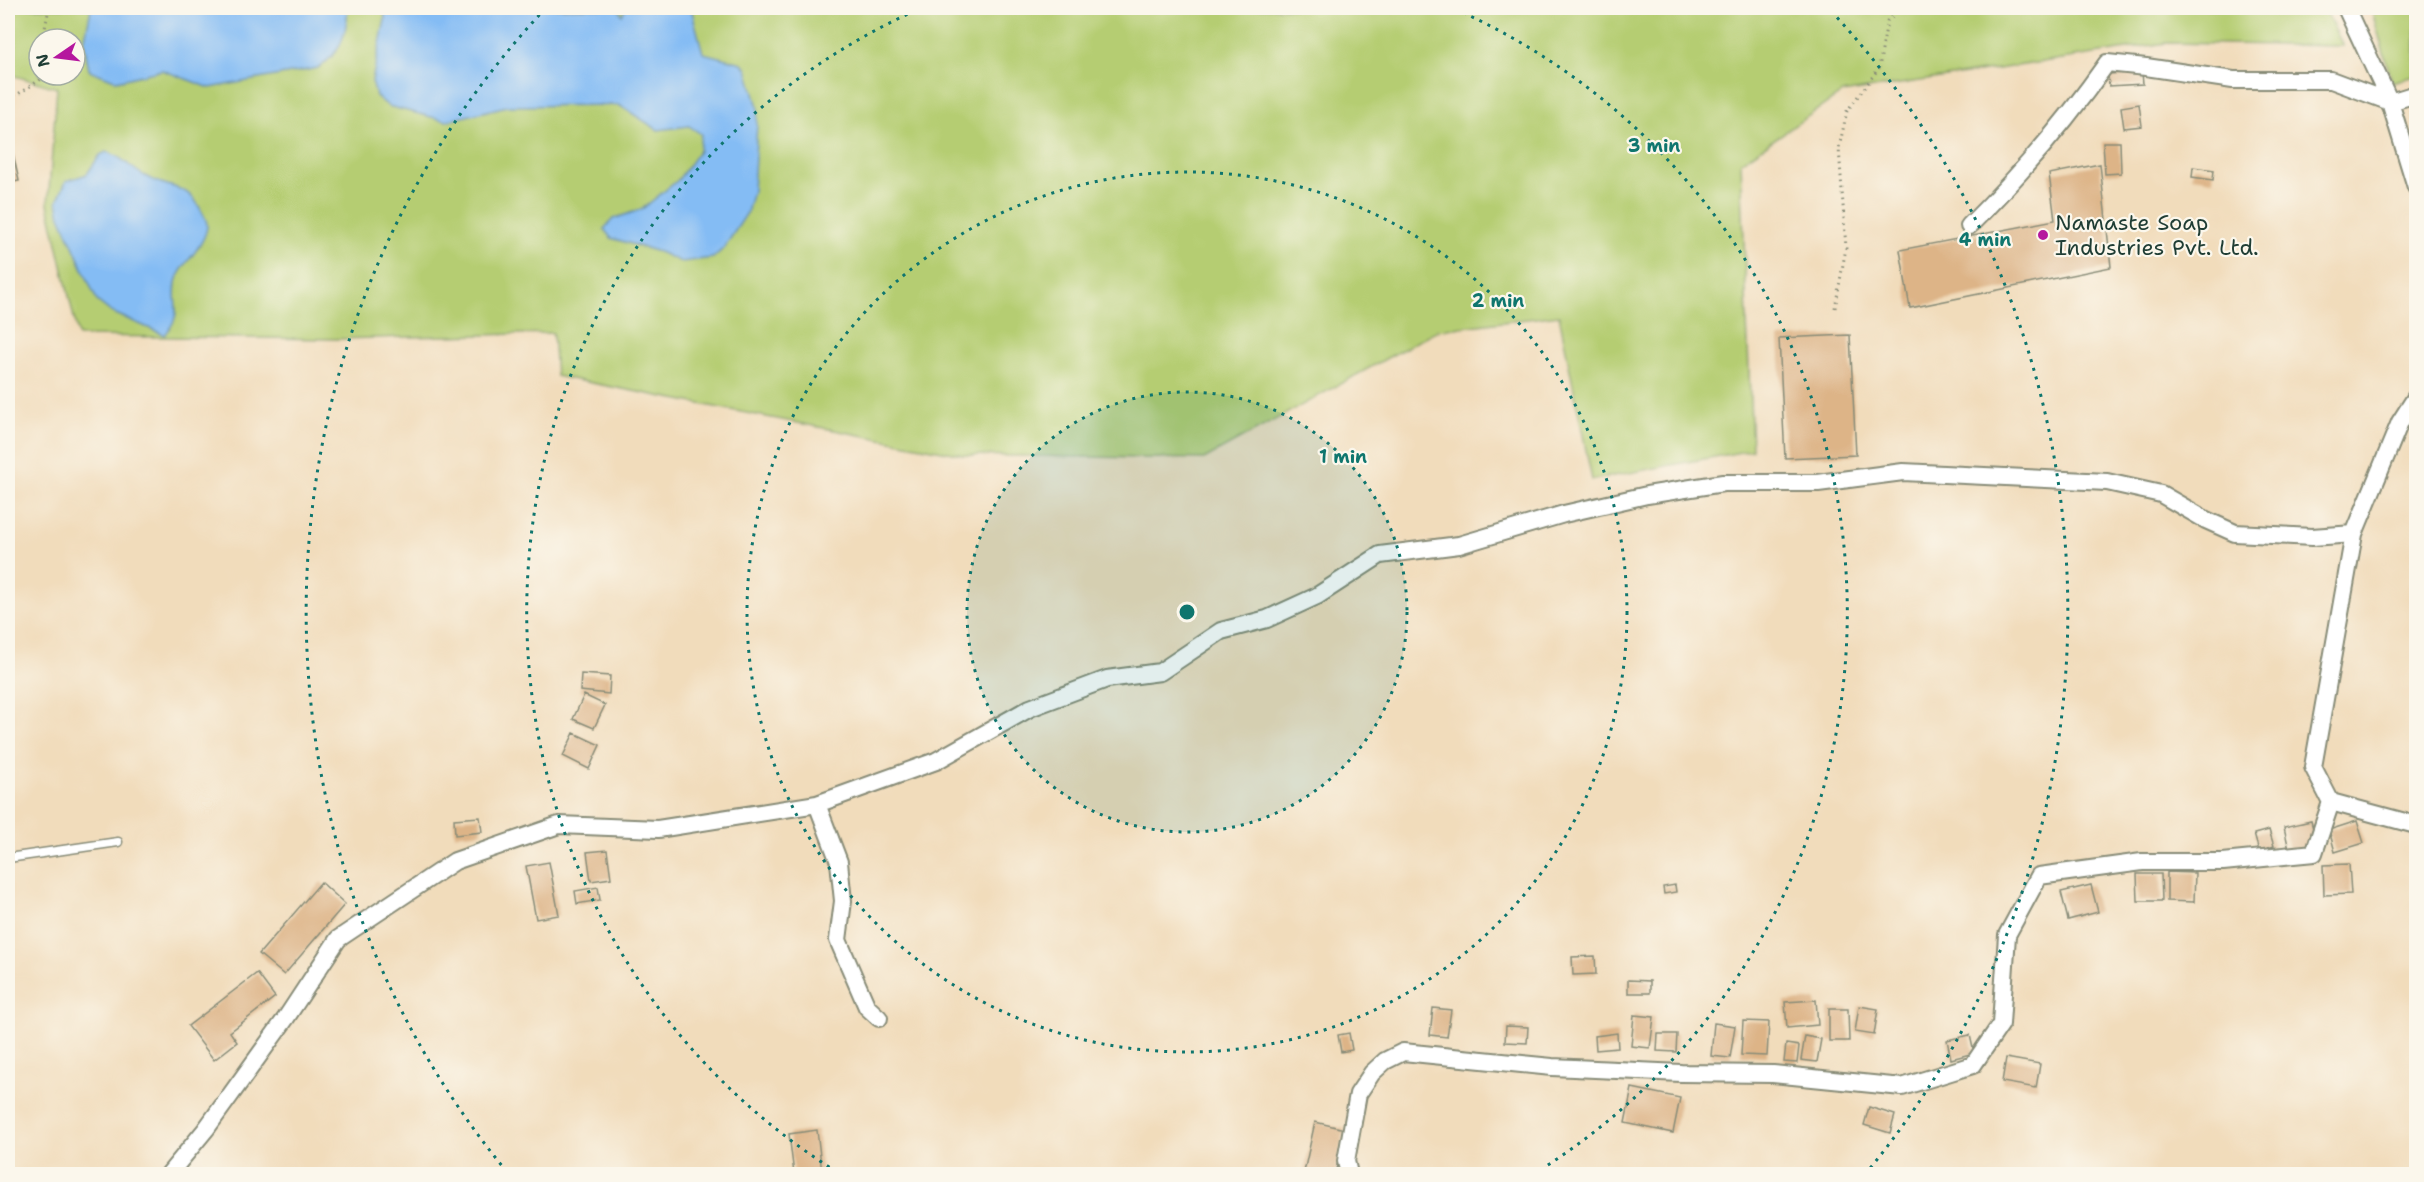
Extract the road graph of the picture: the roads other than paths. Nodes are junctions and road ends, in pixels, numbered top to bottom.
1 (2346, 8) edge
2 (2416, 94) edge
3 (2390, 102) junction
4 (2416, 187) edge
5 (1970, 226) dead end
6 (2416, 397) edge
7 (2354, 534) junction
8 (2331, 802) junction
9 (817, 804) junction
10 (2416, 825) edge
11 (118, 842) dead end
12 (8, 858) edge
13 (879, 1018) dead end
14 (169, 1174) edge
15 (1349, 1174) edge

1 - 3 street
2 - 3 street
3 - 4 street
3 - 5 street
6 - 7 street
7 - 8 street
7 - 9 street
8 - 10 street
8 - 15 street
9 - 13 street
9 - 14 street
11 - 12 lane

